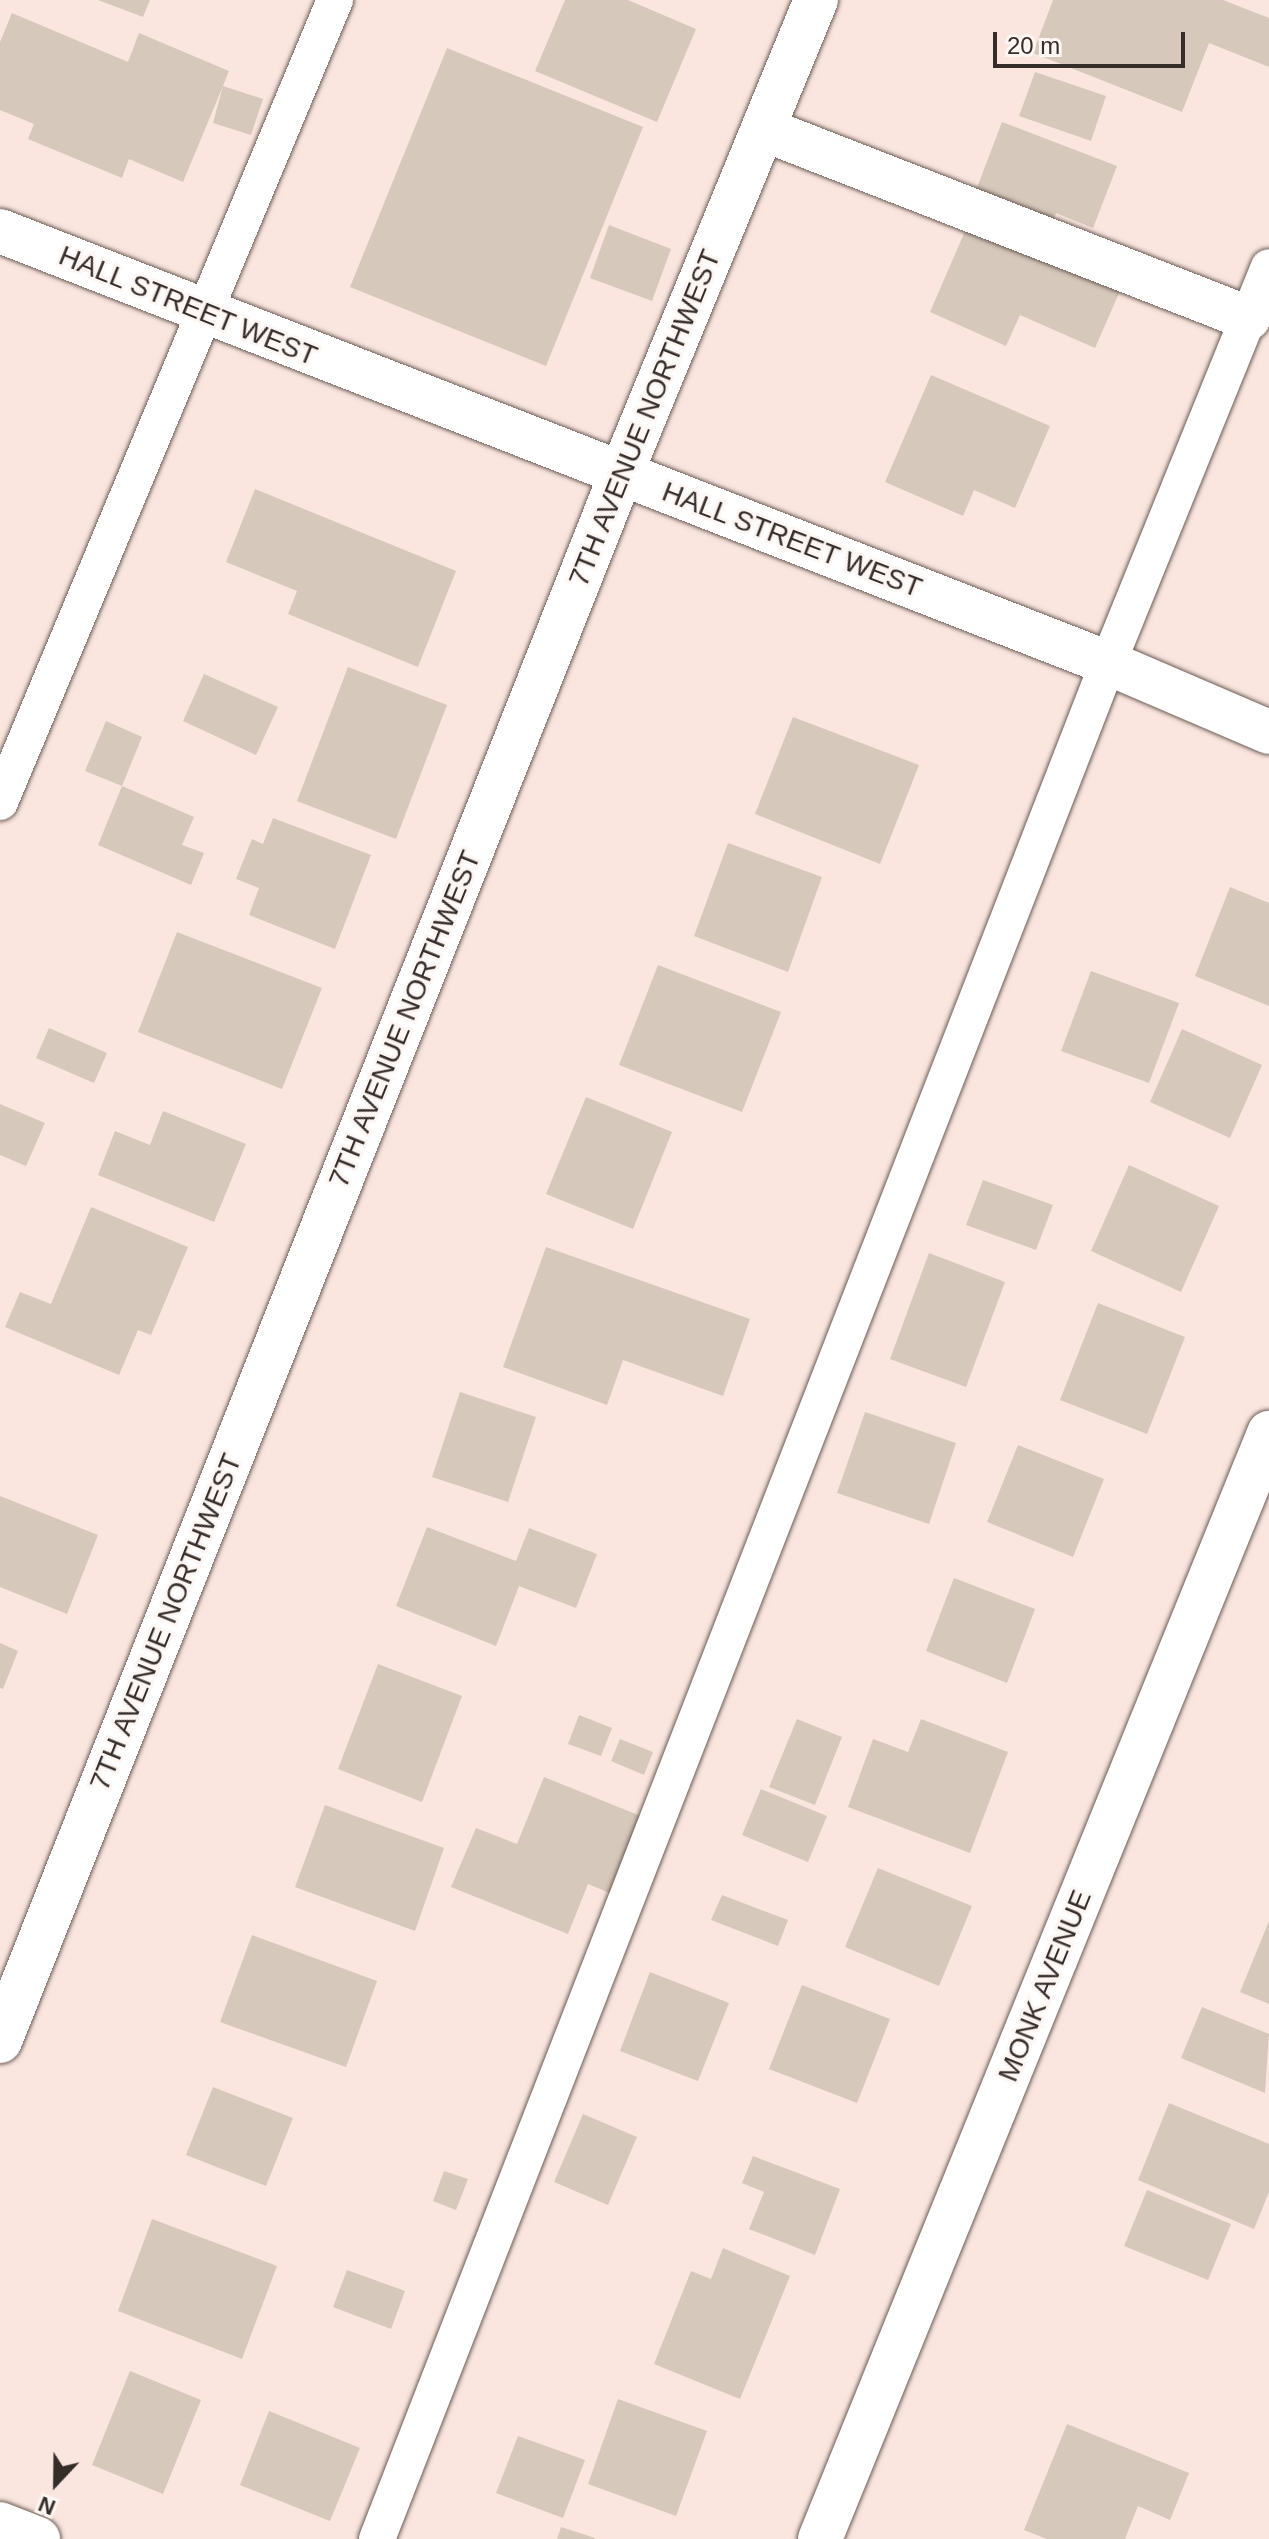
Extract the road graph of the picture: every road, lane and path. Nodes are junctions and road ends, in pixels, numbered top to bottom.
1 (335, 0) edge
2 (816, 0) edge
3 (763, 129) junction
4 (0, 231) edge
5 (1269, 267) edge
6 (201, 313) junction
7 (1248, 318) junction
8 (621, 474) junction
9 (1108, 663) junction
10 (1269, 732) edge
11 (0, 802) edge
12 (1269, 1433) edge
13 (0, 2041) edge
14 (0, 2524) edge
15 (38, 2539) edge
16 (377, 2539) edge
17 (820, 2539) edge

1 - 6 lane
2 - 3 street, 7TH AVENUE NORTHWEST
3 - 7 street
3 - 8 street, 7TH AVENUE NORTHWEST
4 - 6 street, HALL STREET WEST
5 - 7 lane
6 - 8 street, HALL STREET WEST
6 - 11 lane
7 - 9 lane
8 - 9 street, HALL STREET WEST
8 - 13 street, 7TH AVENUE NORTHWEST
9 - 10 street, HALL STREET WEST
9 - 16 lane
12 - 17 street, MONK AVENUE
14 - 15 street

